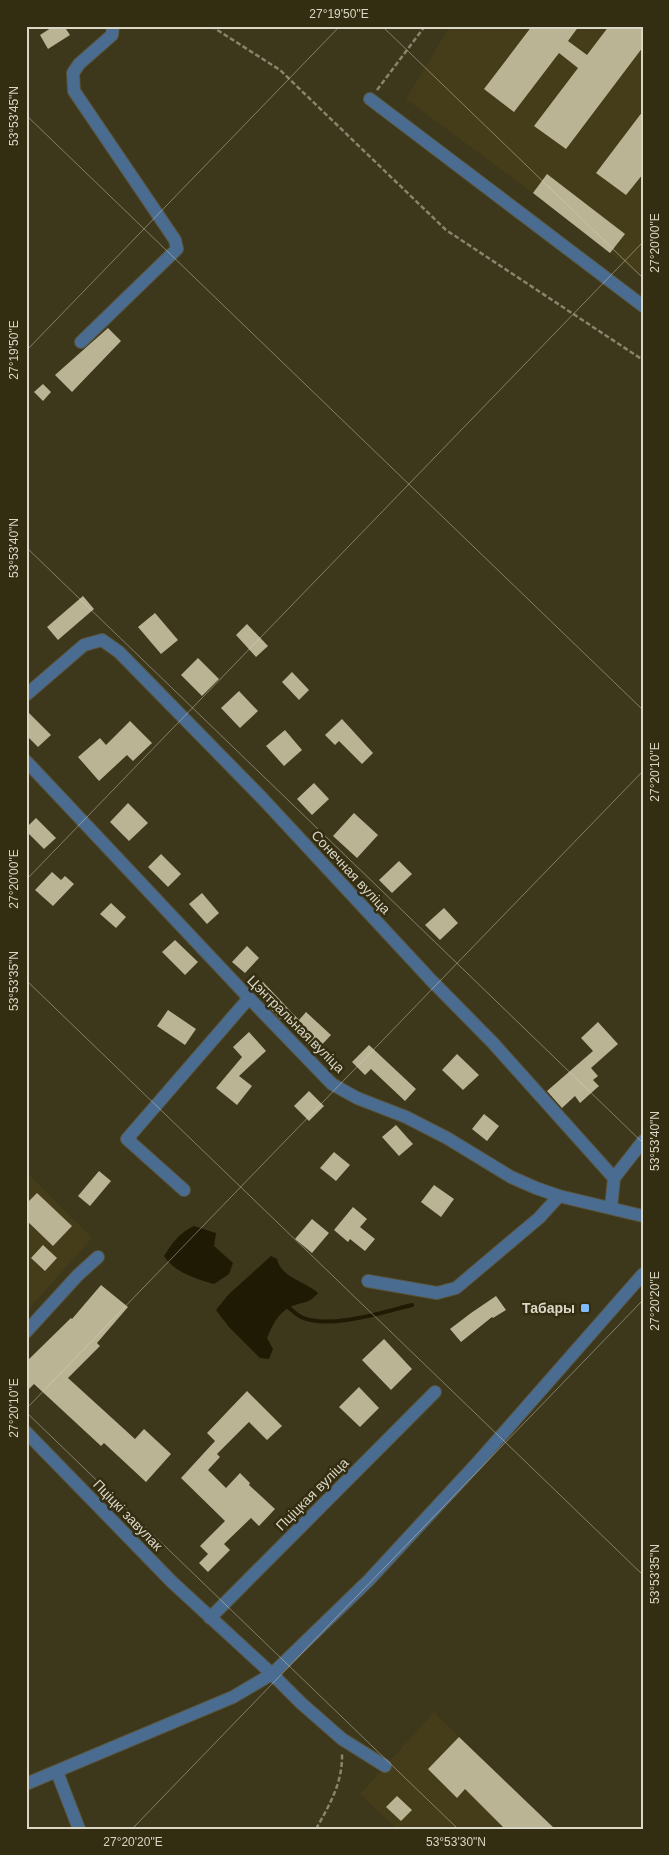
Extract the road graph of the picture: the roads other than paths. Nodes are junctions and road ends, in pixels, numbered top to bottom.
1 (113, 26) edge
2 (370, 99) road end
3 (643, 306) edge
4 (81, 342) dead end
5 (26, 695) edge
6 (26, 761) edge
7 (249, 998) junction
8 (643, 1141) edge
9 (614, 1178) junction
10 (184, 1190) dead end
11 (559, 1196) junction
12 (611, 1208) junction
13 (643, 1216) edge
14 (98, 1257) dead end
15 (643, 1274) edge
16 (368, 1281) dead end
17 (26, 1332) edge
18 (435, 1392) dead end
19 (26, 1432) edge
20 (210, 1618) junction
21 (272, 1674) junction
22 (385, 1766) dead end
23 (57, 1772) junction
24 (26, 1784) edge
25 (79, 1829) edge

1 - 4 street
2 - 3 street
5 - 9 street, Сонечная вуліца
6 - 7 street, Цэнтральная вуліца
7 - 10 street
7 - 11 street, Цэнтральная вуліца
8 - 9 street
9 - 12 street
11 - 12 street, Цэнтральная вуліца
11 - 16 street
12 - 13 street, Цэнтральная вуліца
14 - 17 street
15 - 21 street
18 - 20 street, Пціцкая вуліца
19 - 20 street, Пціцкі завулак
20 - 21 street, Пціцкі завулак
21 - 22 street, Пціцкі завулак
21 - 23 street
23 - 24 street
23 - 25 street

